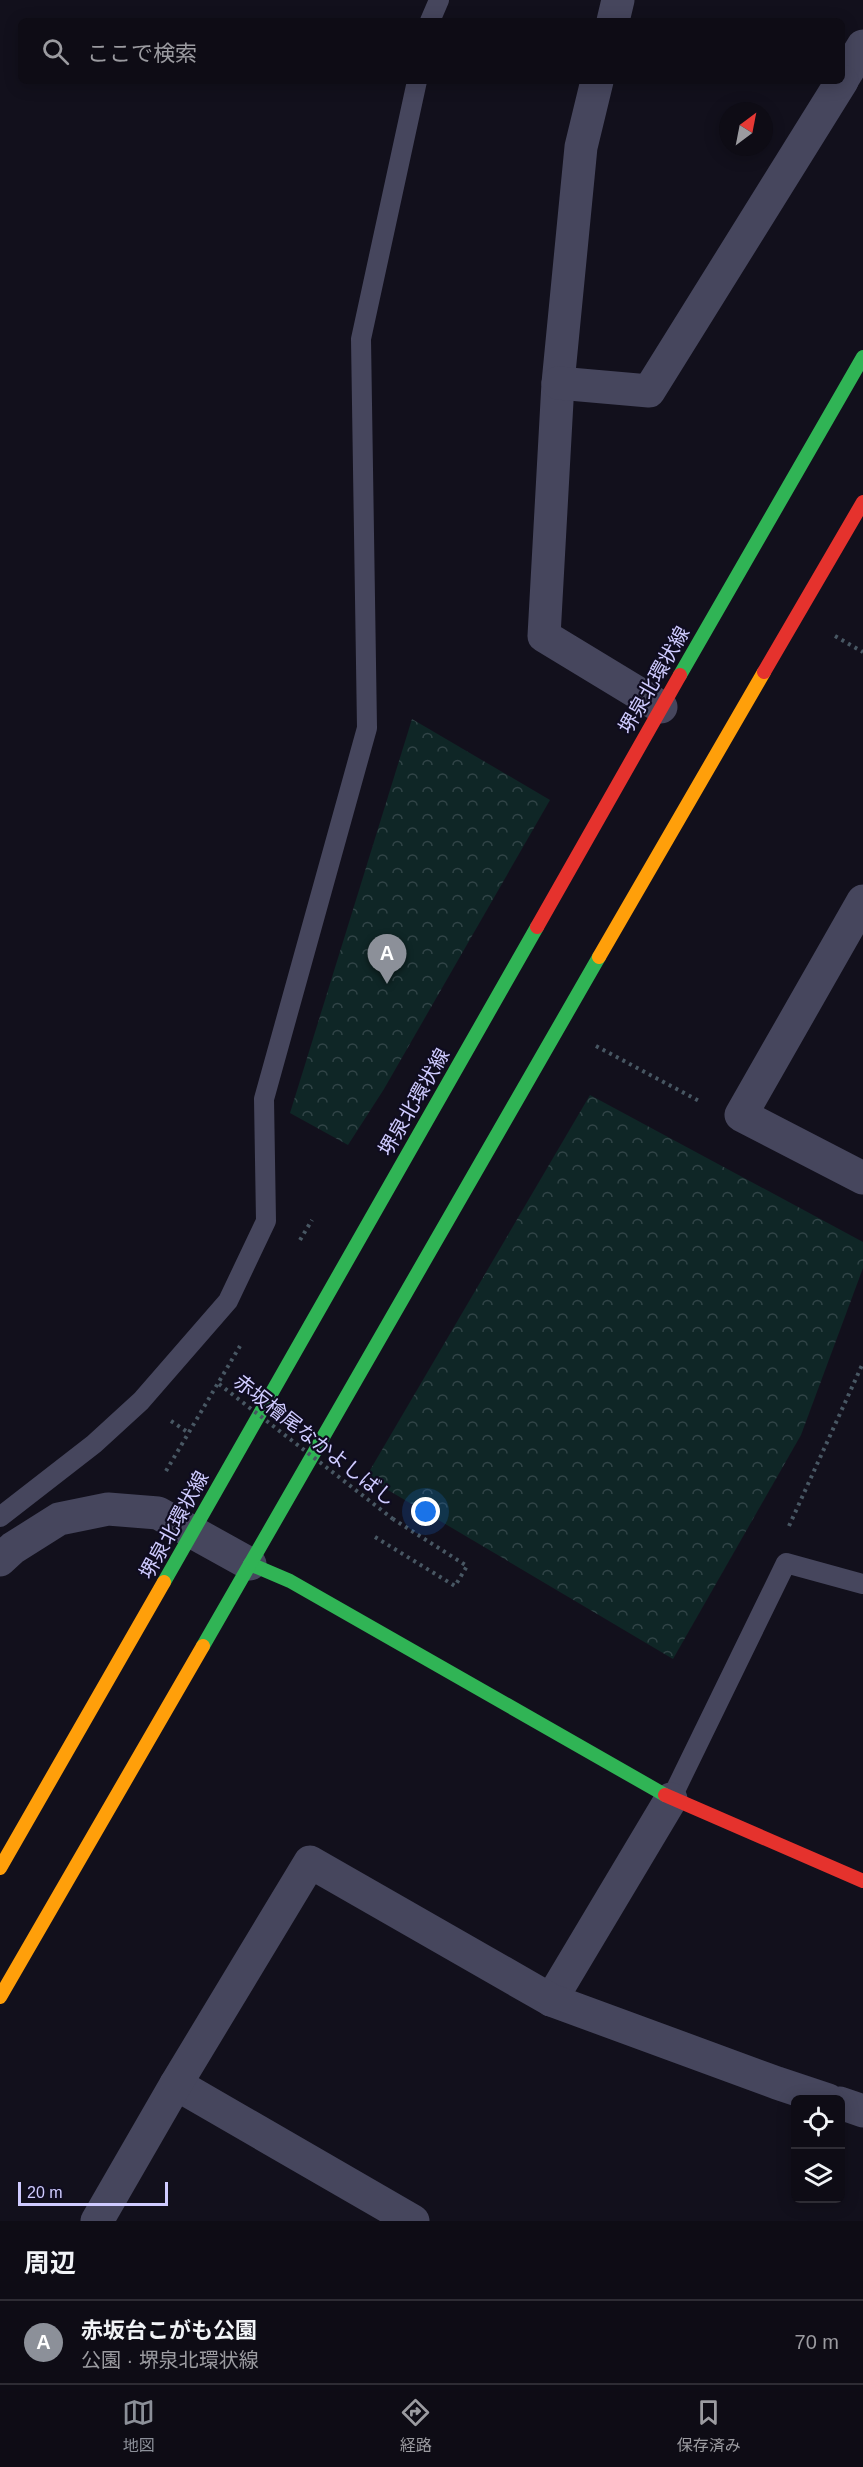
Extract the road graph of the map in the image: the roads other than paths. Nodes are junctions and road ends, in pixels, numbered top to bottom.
1 (439, 0) edge
2 (617, 0) edge
3 (431, 18) edge
4 (614, 18) edge
5 (863, 46) edge
6 (845, 76) edge
7 (416, 84) edge
8 (596, 84) edge
9 (840, 84) edge
10 (863, 357) edge
11 (558, 383) junction
12 (863, 502) edge
13 (661, 707) junction
14 (863, 901) edge
15 (863, 1178) edge
16 (0, 1517) edge
17 (192, 1531) junction
18 (0, 1560) edge
19 (250, 1564) junction
20 (863, 1584) edge
21 (670, 1799) junction
22 (0, 1868) edge
23 (863, 1881) edge
24 (0, 1997) edge
25 (551, 2000) junction
26 (176, 2084) junction
27 (813, 2095) edge
28 (845, 2105) edge
29 (863, 2111) edge
30 (97, 2221) edge
31 (413, 2221) edge

1 - 3 lane
2 - 4 street
5 - 6 street
7 - 16 lane
8 - 11 street
9 - 11 street
10 - 13 main road, 堺泉北環状線
11 - 13 street
12 - 19 main road
13 - 17 main road, 堺泉北環状線
14 - 15 street
17 - 18 street
17 - 19 street
17 - 22 main road, 堺泉北環状線
19 - 21 main road
19 - 24 main road
20 - 21 lane
21 - 23 main road
21 - 25 street
25 - 26 street
25 - 27 street
26 - 30 street
26 - 31 street
28 - 29 street

